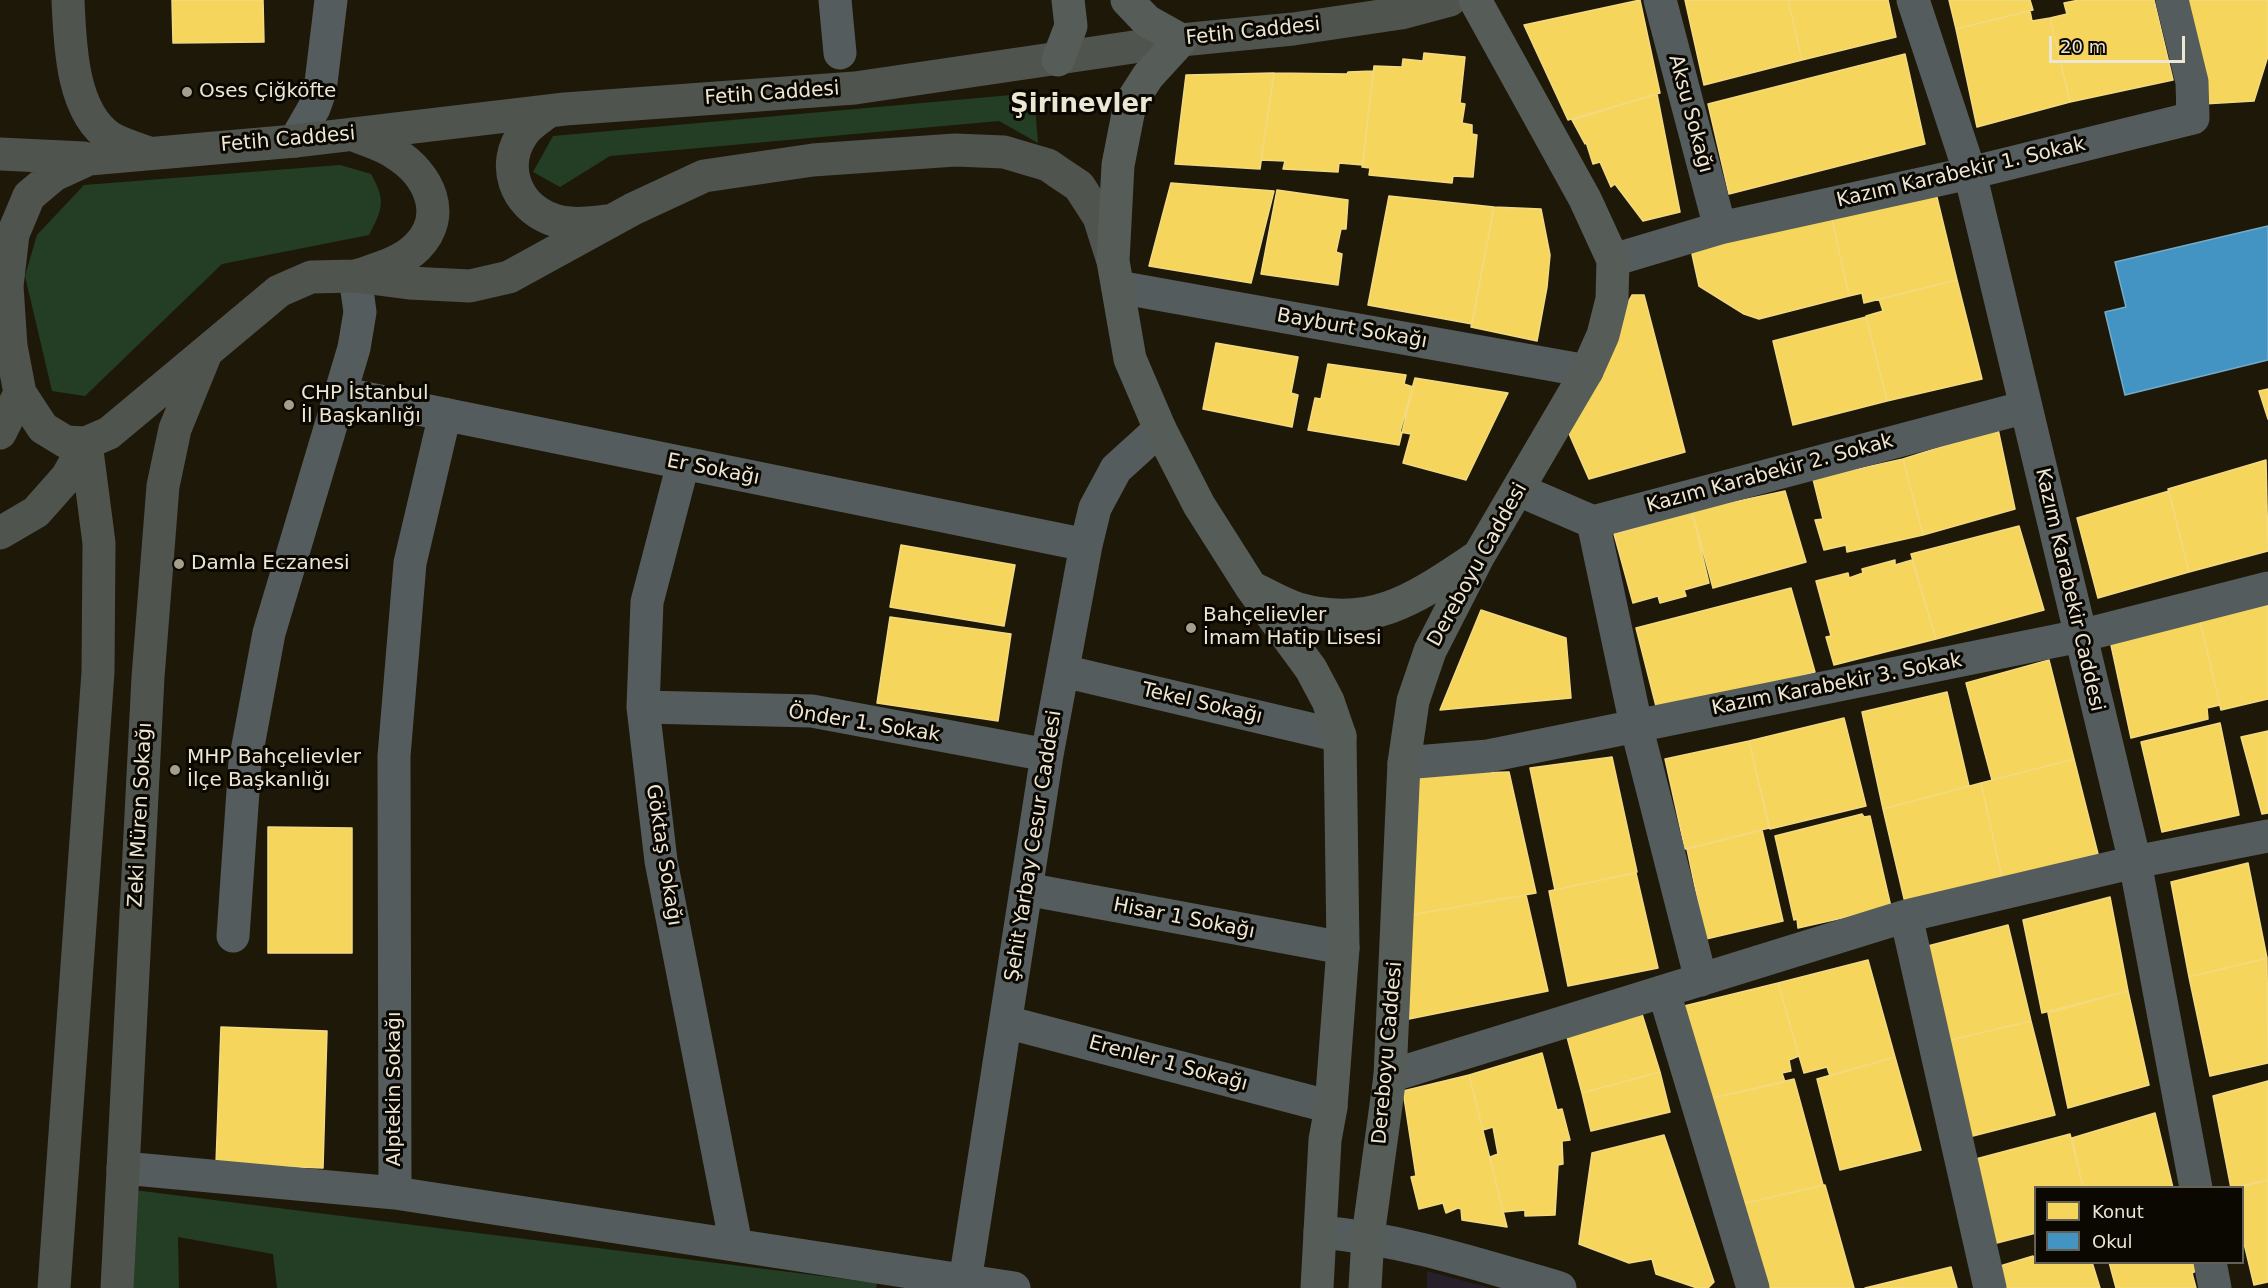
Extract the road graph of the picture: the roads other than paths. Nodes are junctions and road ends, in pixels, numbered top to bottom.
1 (68, 0) edge
2 (331, 0) edge
3 (835, 0) edge
4 (1068, 0) edge
5 (1127, 0) edge
6 (1450, 0) edge
7 (1476, 0) edge
8 (1660, 0) edge
9 (1913, 0) edge
10 (2172, 0) edge
11 (1180, 40) junction
12 (840, 53) dead end
13 (1058, 60) junction
14 (549, 111) junction
15 (354, 135) junction
16 (295, 141) junction
17 (146, 152) junction
18 (0, 154) edge
19 (89, 159) junction
20 (1970, 172) junction
21 (612, 220) junction
22 (1720, 228) junction
23 (1613, 260) junction
24 (1115, 274) junction
25 (355, 276) junction
26 (3, 280) edge
27 (207, 350) junction
28 (1587, 371) junction
29 (20, 393) junction
30 (340, 393) junction
31 (2026, 407) junction
32 (445, 414) junction
33 (1160, 429) junction
34 (0, 433) edge
35 (86, 443) junction
36 (683, 464) junction
37 (1519, 490) junction
38 (1593, 522) junction
39 (0, 533) edge
40 (1086, 545) junction
41 (1478, 556) junction
42 (1251, 587) junction
43 (2268, 588) edge
44 (2080, 636) junction
45 (1063, 671) junction
46 (643, 707) junction
47 (1636, 725) junction
48 (1340, 736) junction
49 (1047, 755) junction
50 (1404, 763) junction
51 (2268, 836) edge
52 (2135, 862) junction
53 (1026, 889) junction
54 (1906, 916) junction
55 (233, 936) dead end
56 (1342, 948) junction
57 (1701, 980) junction
58 (1664, 992) junction
59 (1006, 1022) junction
60 (1390, 1076) junction
61 (1330, 1107) junction
62 (123, 1168) junction
63 (2196, 1186) edge
64 (395, 1192) junction
65 (1320, 1232) junction
66 (1368, 1236) junction
67 (736, 1245) junction
68 (2210, 1264) edge
69 (965, 1285) edge
70 (54, 1288) edge
71 (117, 1288) edge
72 (1014, 1288) edge
73 (1317, 1288) edge
74 (1365, 1288) edge
75 (1560, 1288) edge
76 (1753, 1288) edge
77 (1990, 1288) edge
78 (2215, 1288) edge

1 - 17 street
2 - 16 street
3 - 12 street
4 - 13 main road
5 - 11 main road
6 - 11 street, Fetih Caddesi
7 - 23 main road, Dereboyu Caddesi
8 - 22 street, Aksu Sokağı
9 - 20 street, Kazım Karabekir Caddesi
10 - 20 street, Kazım Karabekir 1. Sokak
11 - 13 street, Fetih Caddesi
11 - 24 main road
13 - 14 street, Fetih Caddesi
14 - 15 street, Fetih Caddesi
14 - 21 street
15 - 16 street, Fetih Caddesi
15 - 25 street
16 - 17 street, Fetih Caddesi
17 - 19 street, Fetih Caddesi
18 - 19 street, Fetih Caddesi
19 - 26 street, Fetih Caddesi
20 - 22 street, Kazım Karabekir 1. Sokak
20 - 31 street, Kazım Karabekir Caddesi
21 - 24 street
21 - 25 street
22 - 23 street, Kazım Karabekir 1. Sokak
23 - 28 main road, Dereboyu Caddesi
24 - 28 street, Bayburt Sokağı
24 - 33 main road
25 - 27 street
25 - 30 street
26 - 29 street, Fetih Caddesi
27 - 35 street
27 - 62 street, Zeki Müren Sokağı
28 - 37 main road, Dereboyu Caddesi
29 - 34 street
29 - 35 street, Fetih Caddesi
30 - 32 street, Er Sokağı
30 - 55 street
31 - 38 street, Kazım Karabekir 2. Sokak
31 - 44 street, Kazım Karabekir Caddesi
32 - 36 street, Er Sokağı
32 - 64 street, Alptekin Sokağı
33 - 40 street, Şehit Yarbay Cesur Caddesi
33 - 42 main road
35 - 39 street
35 - 70 street
36 - 40 street, Er Sokağı
36 - 46 street, Göktaş Sokağı
37 - 38 street
37 - 41 main road, Dereboyu Caddesi
38 - 47 street
40 - 45 street, Şehit Yarbay Cesur Caddesi
41 - 42 main road
41 - 50 main road, Dereboyu Caddesi
42 - 48 main road
43 - 44 street, Kazım Karabekir 3. Sokak
44 - 47 street, Kazım Karabekir 3. Sokak
44 - 52 street, Kazım Karabekir Caddesi
45 - 48 street, Tekel Sokağı
45 - 49 street, Şehit Yarbay Cesur Caddesi
46 - 49 street, Önder 1. Sokak
46 - 67 street, Göktaş Sokağı
47 - 50 street, Kazım Karabekir 3. Sokak
47 - 57 street
48 - 56 main road
49 - 53 street, Şehit Yarbay Cesur Caddesi
50 - 60 main road, Dereboyu Caddesi
51 - 52 street
52 - 54 street
52 - 63 street, Kazım Karabekir Caddesi
53 - 56 street, Hisar 1 Sokağı
53 - 59 street, Şehit Yarbay Cesur Caddesi
54 - 57 street
54 - 77 street
56 - 61 main road
57 - 58 street
58 - 60 street
58 - 76 street
59 - 61 street, Erenler 1 Sokağı
59 - 69 street, Şehit Yarbay Cesur Caddesi
60 - 66 main road, Dereboyu Caddesi
61 - 65 main road
62 - 64 street
62 - 71 street, Zeki Müren Sokağı
64 - 67 street, Alptekin Sokağı
65 - 66 street
65 - 73 main road
66 - 74 main road, Dereboyu Caddesi
66 - 75 street
67 - 69 street, Alptekin Sokağı
68 - 78 street
69 - 72 street, Alptekin Sokağı

